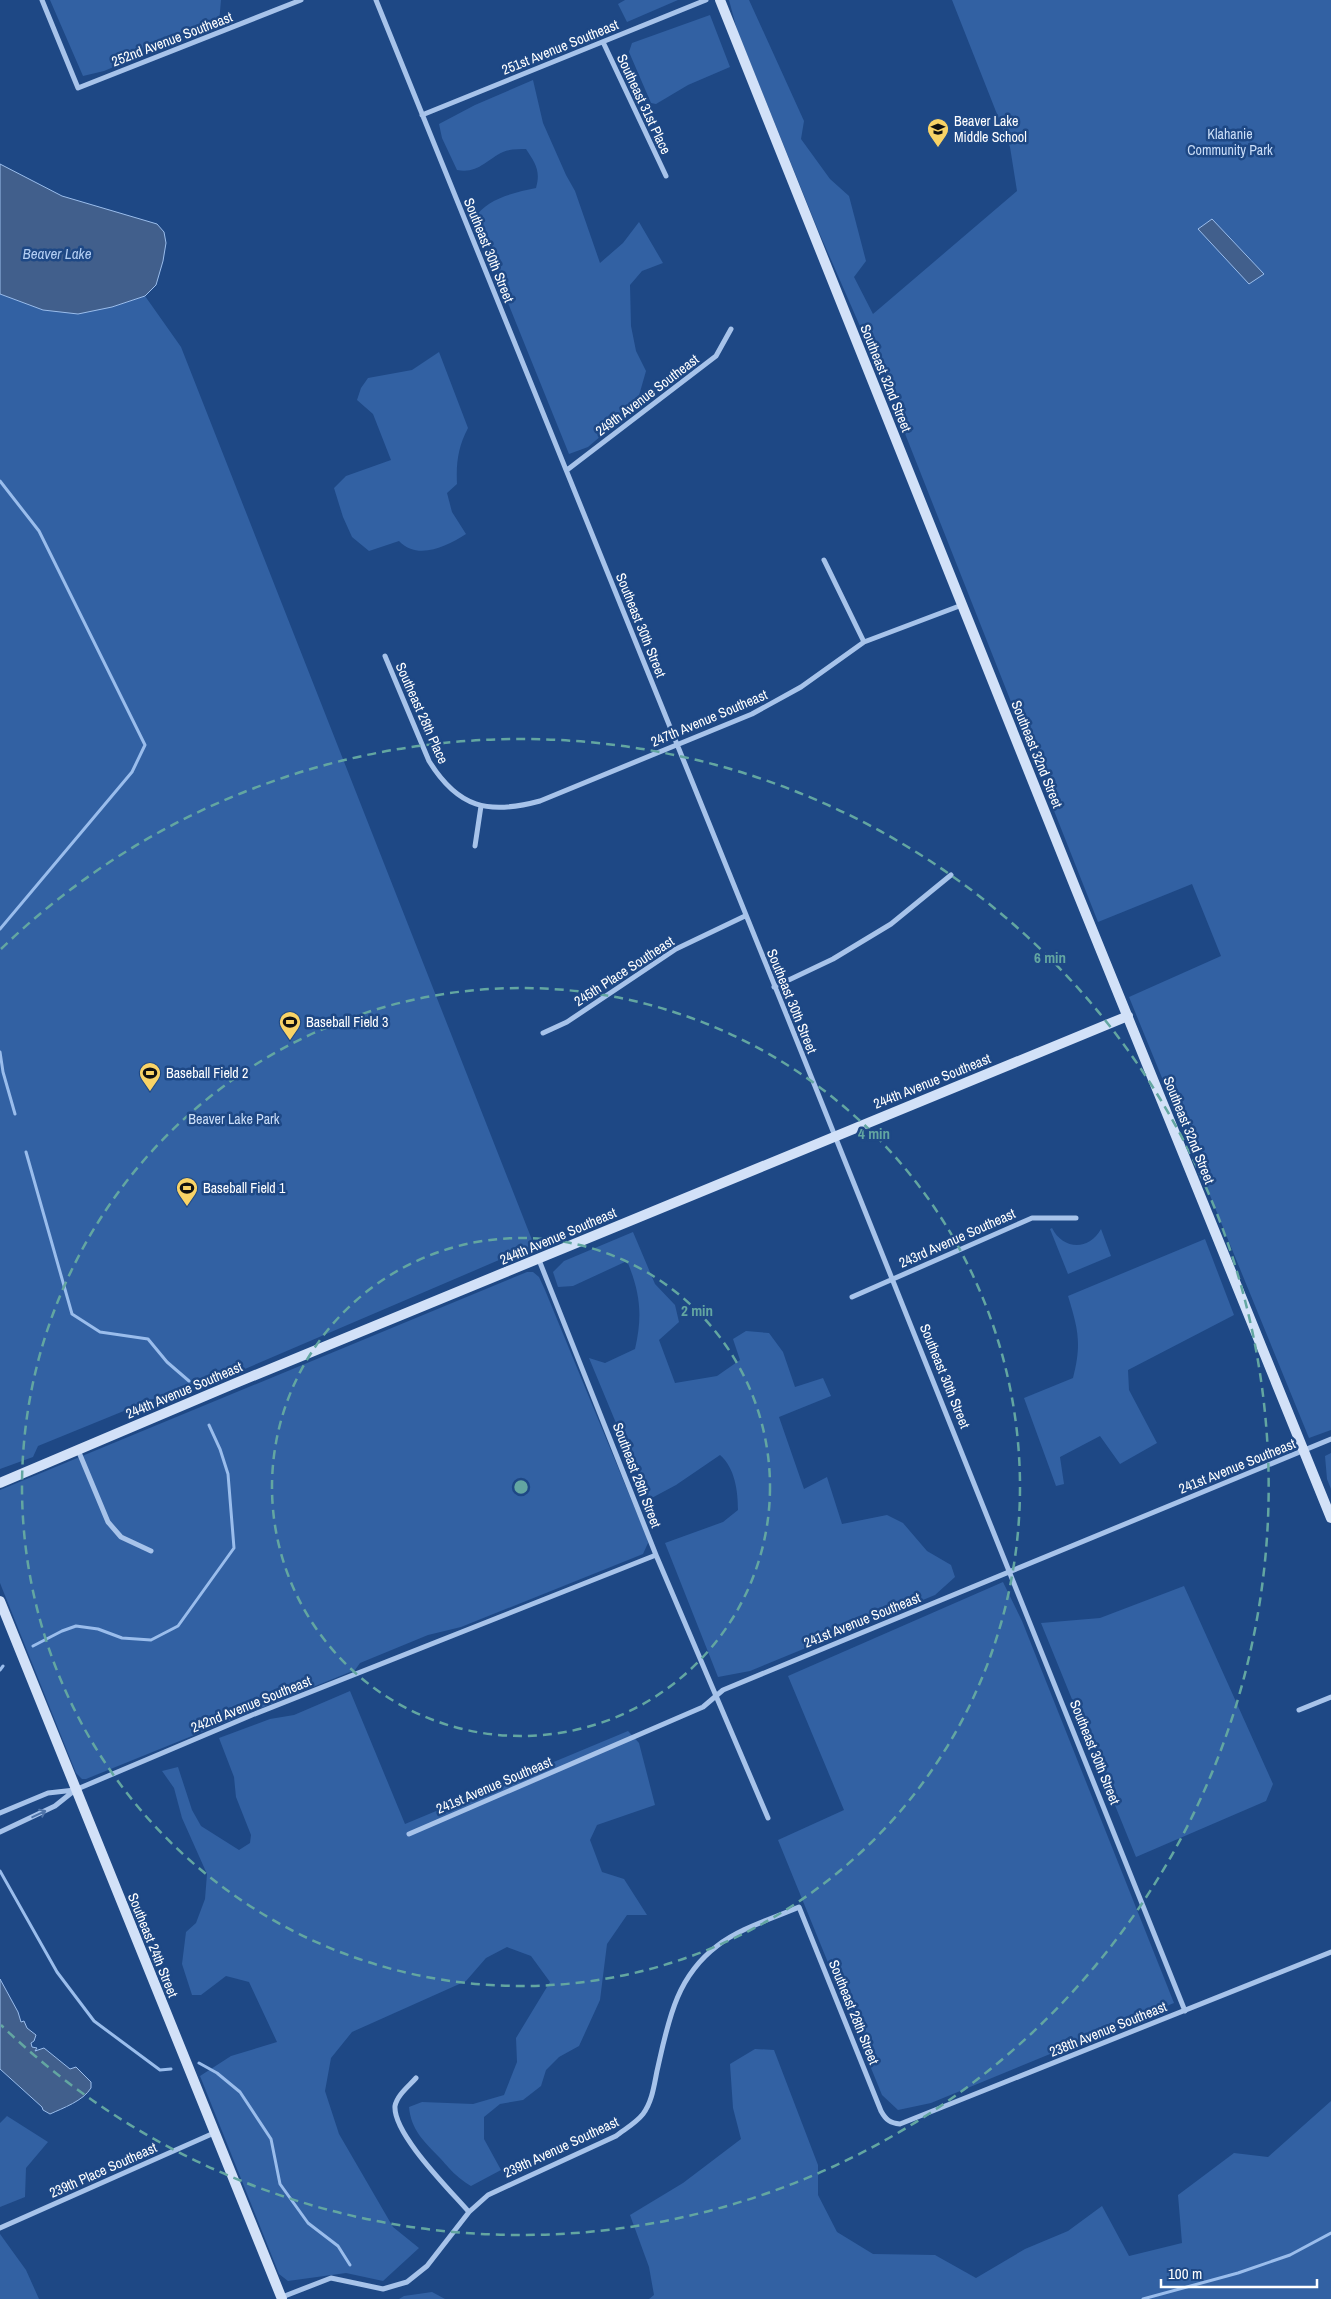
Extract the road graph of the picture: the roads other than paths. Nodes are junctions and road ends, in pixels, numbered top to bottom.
1 (42, 0) edge
2 (301, 0) edge
3 (376, 0) edge
4 (706, 0) edge
5 (720, 0) edge
6 (603, 42) junction
7 (422, 115) junction
8 (666, 176) dead end
9 (731, 329) dead end
10 (567, 470) junction
11 (824, 560) dead end
12 (962, 605) junction
13 (864, 642) junction
14 (385, 656) dead end
15 (676, 744) junction
16 (481, 806) junction
17 (475, 846) dead end
18 (951, 875) dead end
19 (745, 916) junction
20 (774, 987) junction
21 (1128, 1016) junction
22 (543, 1033) dead end
23 (835, 1136) junction
24 (1076, 1218) dead end
25 (538, 1260) junction
26 (893, 1280) junction
27 (852, 1297) dead end
28 (1331, 1439) edge
29 (78, 1449) junction
30 (1304, 1451) junction
31 (0, 1483) edge
32 (1331, 1518) edge
33 (151, 1551) dead end
34 (656, 1555) junction
35 (1012, 1571) junction
36 (0, 1601) edge
37 (716, 1697) junction
38 (1331, 1697) edge
39 (1299, 1710) dead end
40 (75, 1790) junction
41 (0, 1813) edge
42 (768, 1818) dead end
43 (0, 1832) edge
44 (409, 1834) dead end
45 (800, 1907) joint
46 (1331, 1952) edge
47 (1186, 2011) junction
48 (416, 2078) dead end
49 (892, 2123) joint
50 (215, 2132) junction
51 (469, 2212) junction
52 (0, 2228) edge
53 (282, 2298) edge

1 - 2 street, 252nd Avenue Southeast
3 - 7 street, Southeast 30th Street
4 - 6 street, 251st Avenue Southeast
5 - 12 street, Southeast 32nd Street
6 - 7 street, 251st Avenue Southeast
6 - 8 street, Southeast 31st Place
7 - 10 street, Southeast 30th Street
9 - 10 street, 249th Avenue Southeast
10 - 15 street, Southeast 30th Street
11 - 13 street
12 - 13 street, 247th Avenue Southeast
12 - 21 street, Southeast 32nd Street
13 - 15 street, 247th Avenue Southeast
14 - 16 street, Southeast 28th Place
15 - 16 street, 247th Avenue Southeast
15 - 19 street, Southeast 30th Street
16 - 17 street
18 - 20 street
19 - 20 street, Southeast 30th Street
19 - 22 street, 245th Place Southeast
20 - 23 street, Southeast 30th Street
21 - 23 street, 244th Avenue Southeast
21 - 30 street, Southeast 32nd Street
23 - 25 street, 244th Avenue Southeast
23 - 26 street, Southeast 30th Street
24 - 26 street, 243rd Avenue Southeast
25 - 29 street, 244th Avenue Southeast
25 - 34 street, Southeast 28th Street
26 - 27 street, 243rd Avenue Southeast
26 - 35 street, Southeast 30th Street
28 - 30 street, 241st Avenue Southeast
29 - 31 street, 244th Avenue Southeast
29 - 33 street
30 - 32 street, Southeast 32nd Street
30 - 35 street, 241st Avenue Southeast
34 - 37 street, Southeast 28th Street
34 - 40 street, 242nd Avenue Southeast
35 - 37 street, 241st Avenue Southeast
35 - 47 street, Southeast 30th Street
36 - 40 street, Southeast 24th Street
37 - 42 street, Southeast 28th Street
37 - 44 street, 241st Avenue Southeast
38 - 39 street
40 - 41 street, 242nd Avenue Southeast
43 -> 40 street, 242nd Avenue Southeast
40 - 50 street, Southeast 24th Street
45 - 49 street, Southeast 28th Street
45 - 51 street, 239th Avenue Southeast
46 - 47 street, 238th Avenue Southeast
47 - 49 street, 238th Avenue Southeast
48 - 51 street
50 - 52 street, 239th Place Southeast
50 - 53 street, Southeast 24th Street
51 - 53 street, 239th Avenue Southeast

